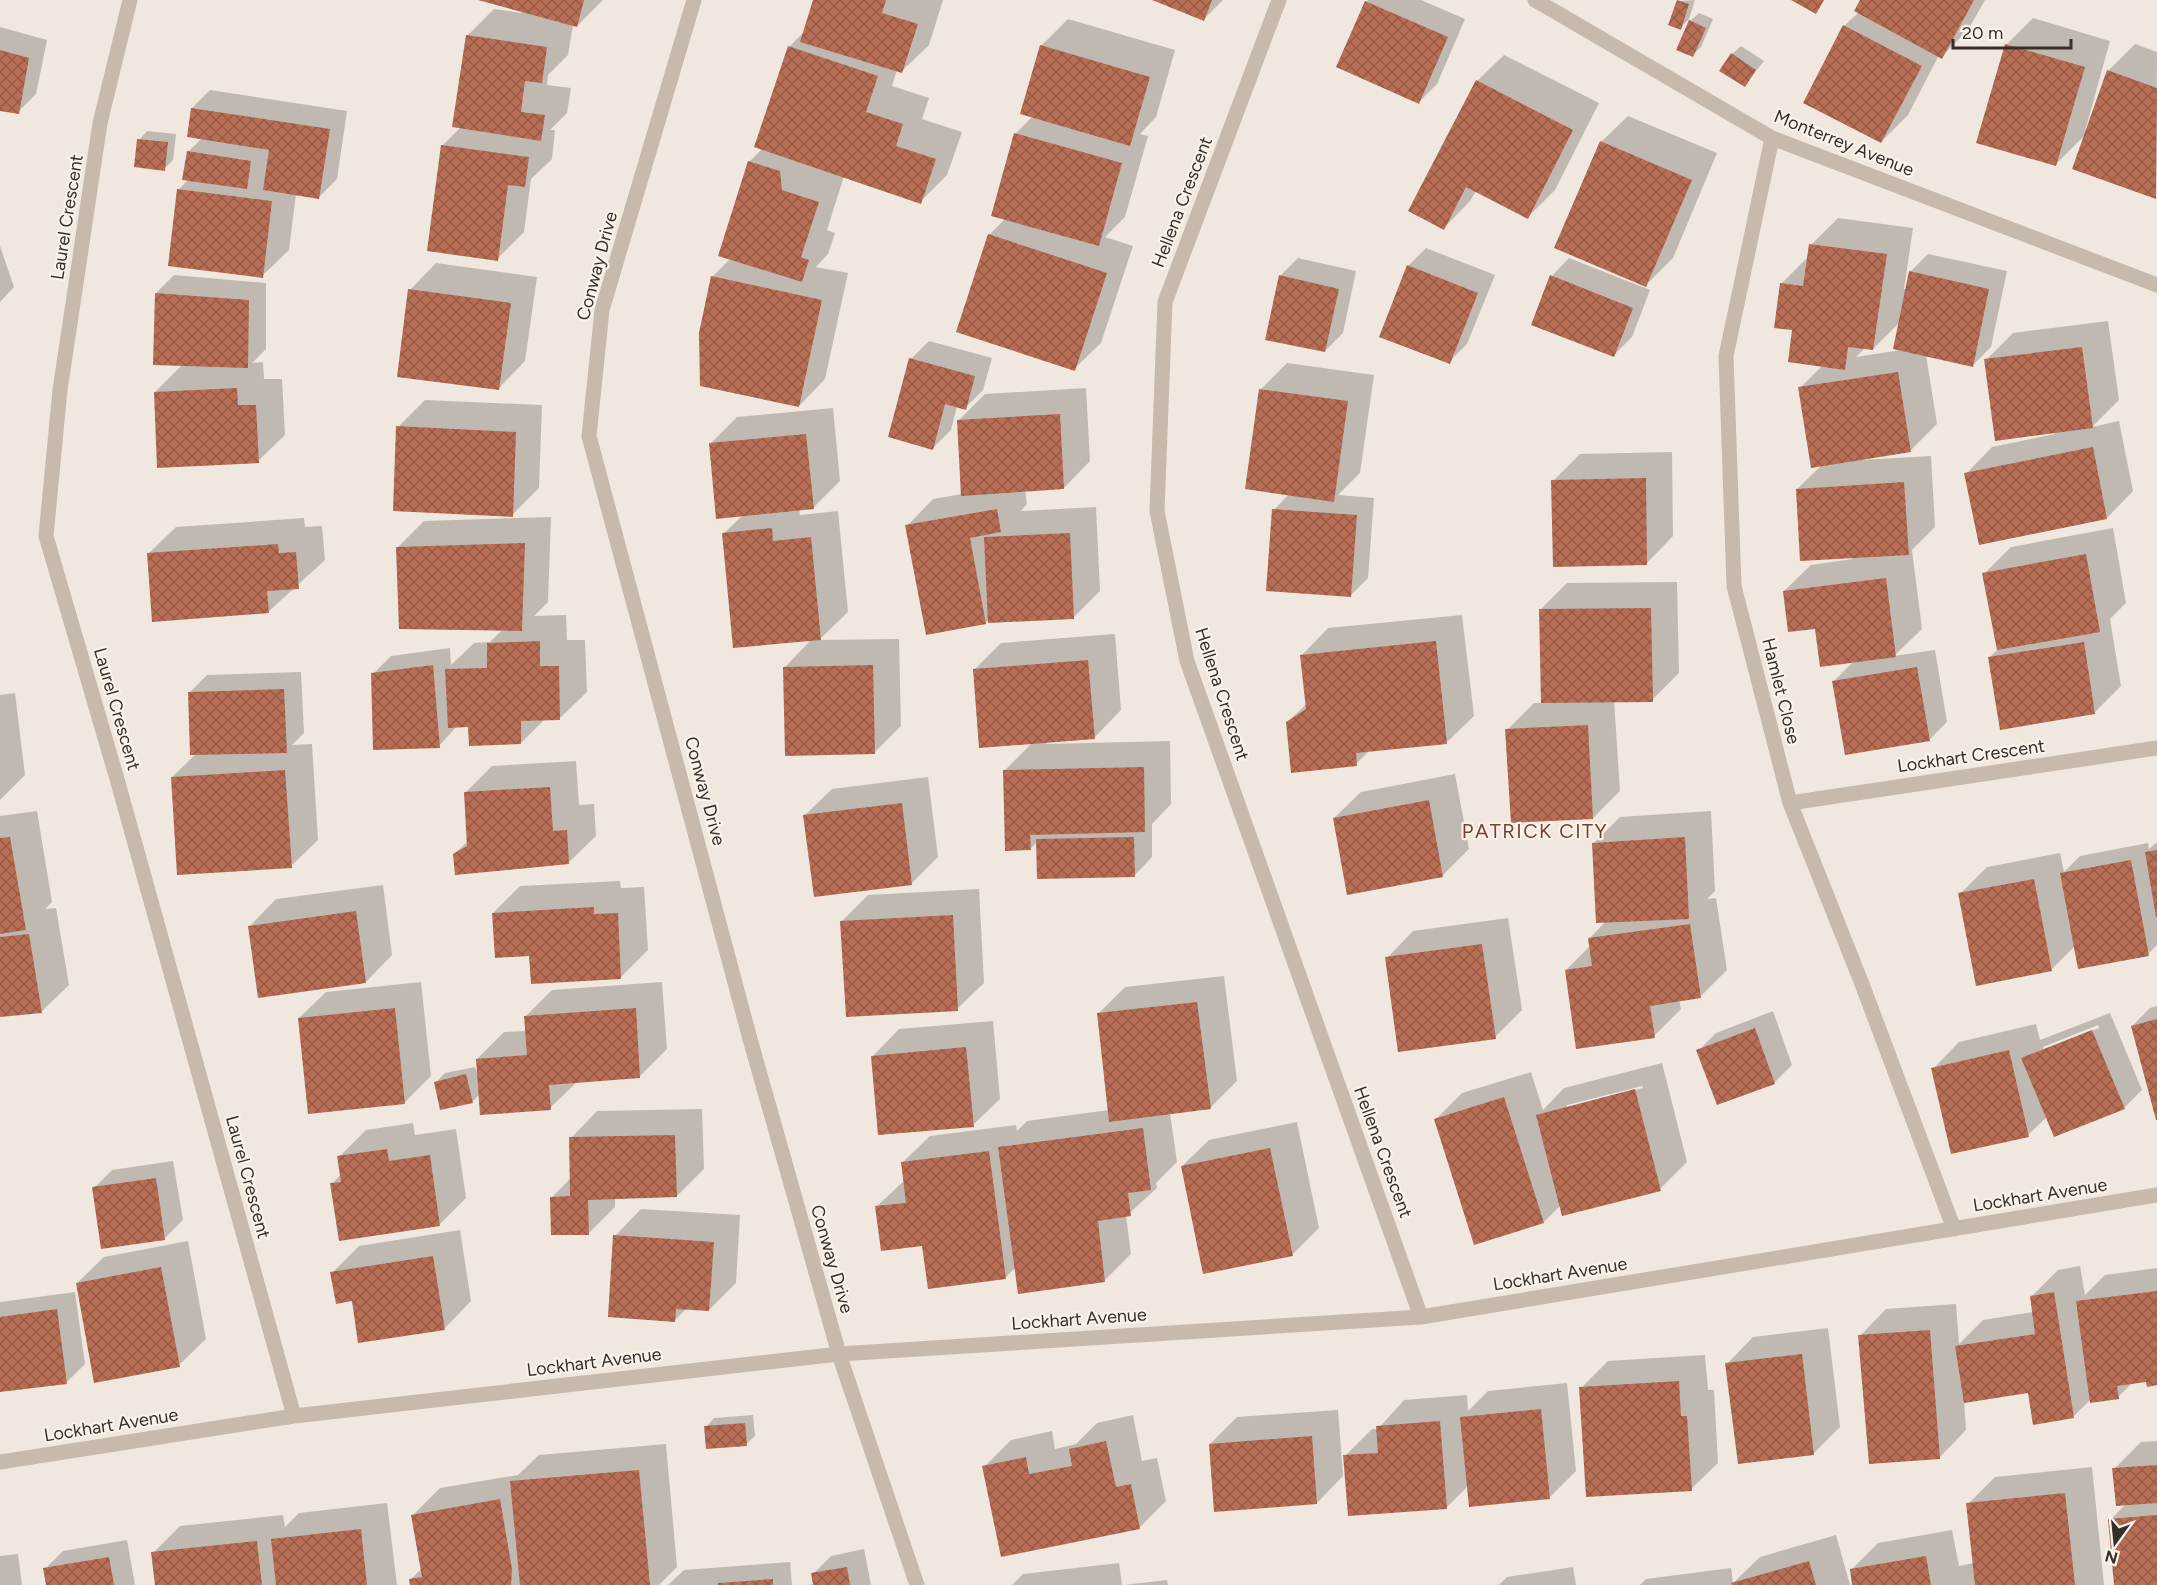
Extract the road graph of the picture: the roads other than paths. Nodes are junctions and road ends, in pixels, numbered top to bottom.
1 (130, 0) edge
2 (694, 0) edge
3 (1279, 0) edge
4 (1535, 0) edge
5 (1772, 138) junction
6 (2157, 285) edge
7 (2157, 748) edge
8 (1790, 803) junction
9 (2157, 1195) edge
10 (1954, 1229) junction
11 (1421, 1317) junction
12 (839, 1354) junction
13 (294, 1416) junction
14 (0, 1462) edge
15 (917, 1585) edge

1 - 13 street, Laurel Crescent
2 - 12 street, Conway Drive
3 - 11 street, Hellena Crescent
4 - 5 street, Monterrey Avenue
5 - 6 street, Monterrey Avenue
5 - 8 street, Hamlet Close
7 - 8 street, Lockhart Crescent
8 - 10 street, Hamlet Close
9 - 10 street, Lockhart Avenue
10 - 11 street, Lockhart Avenue
11 - 12 street, Lockhart Avenue
12 - 13 street, Lockhart Avenue
12 - 15 street, Conway Drive
13 - 14 street, Lockhart Avenue

